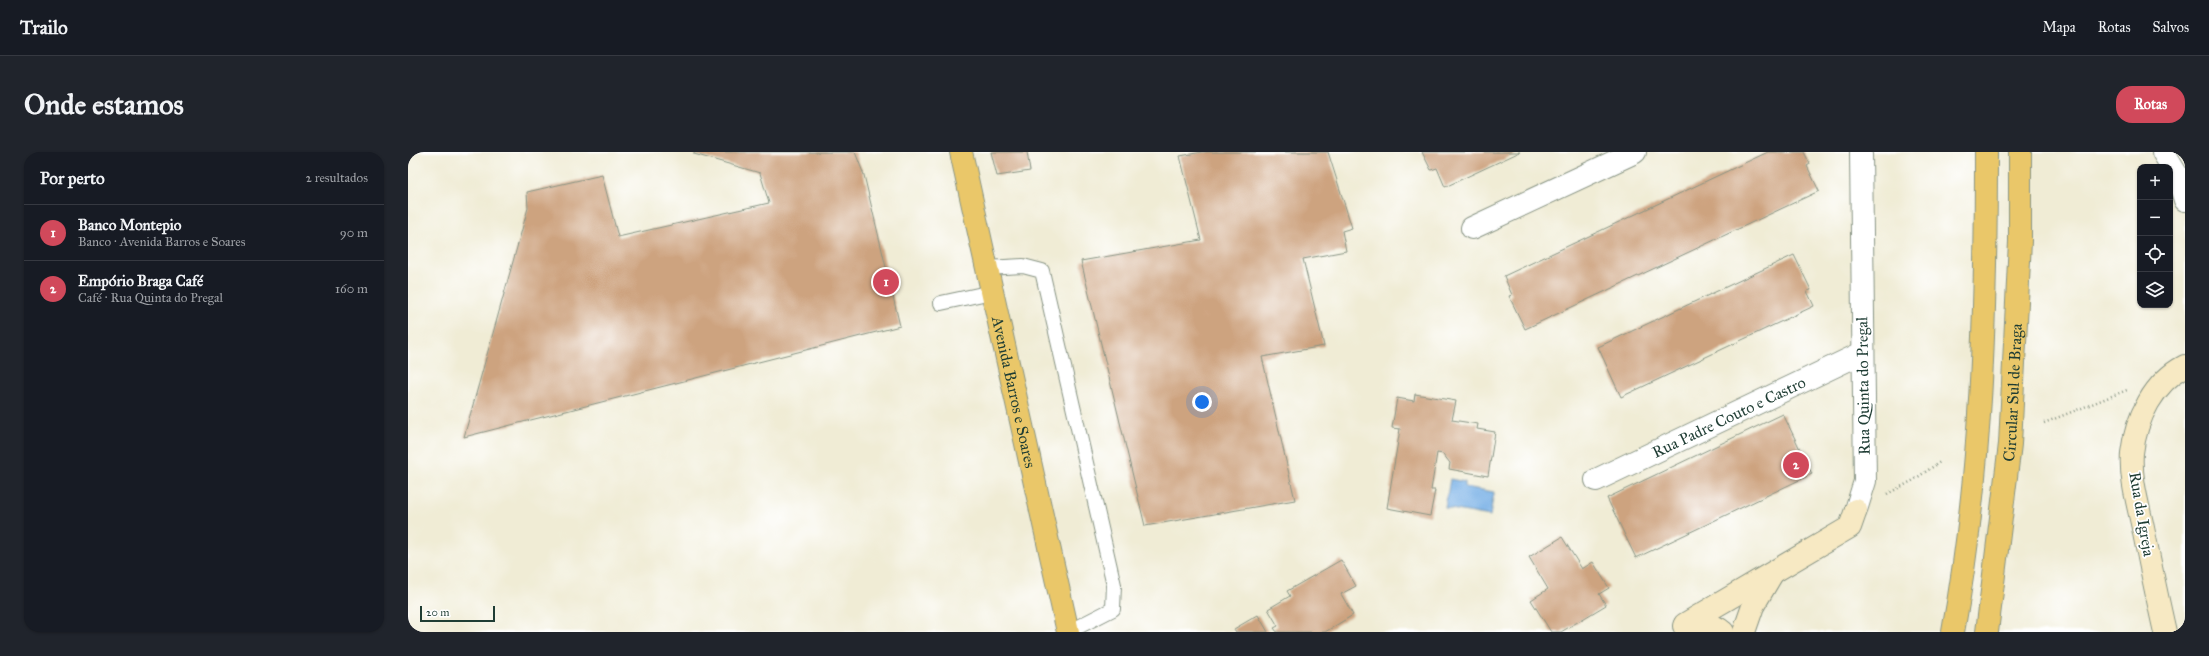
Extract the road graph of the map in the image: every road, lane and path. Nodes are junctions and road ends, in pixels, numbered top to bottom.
1 (961, 152) edge
2 (1635, 152) edge
3 (1860, 152) edge
4 (1986, 152) edge
5 (2020, 152) edge
6 (2163, 152) edge
7 (2185, 200) edge
8 (1472, 228) dead end
9 (986, 268) junction
10 (992, 292) junction
11 (941, 303) dead end
12 (1862, 353) junction
13 (2185, 366) edge
14 (2153, 392) junction
15 (2044, 423) dead end
16 (1940, 462) dead end
17 (1596, 480) dead end
18 (1856, 510) junction
19 (1773, 573) junction
20 (1680, 628) edge
21 (1068, 632) edge
22 (1723, 632) edge
23 (1744, 632) edge
24 (1954, 632) edge
25 (1987, 632) edge
26 (2165, 632) edge

1 - 9 main road, Avenida Barros e Soares
2 - 8 street
3 - 12 street, Rua Quinta do Pregal
4 - 24 main road, Circular Sul de Braga
5 - 25 main road, Circular Sul de Braga
6 - 7 street
9 - 10 main road, Avenida Barros e Soares
9 - 21 lane
10 - 11 lane
10 - 21 main road, Avenida Barros e Soares
12 - 17 street, Rua Padre Couto e Castro
12 - 18 street, Rua Quinta do Pregal
13 - 14 street, Rua da Igreja
14 - 15 path
14 - 26 street, Rua da Igreja
16 - 18 path
18 - 19 street, Rua Quinta do Pregal
19 - 20 street, Rua Quinta do Pregal
19 - 23 street, Rua Quinta do Pregal
20 - 22 street

